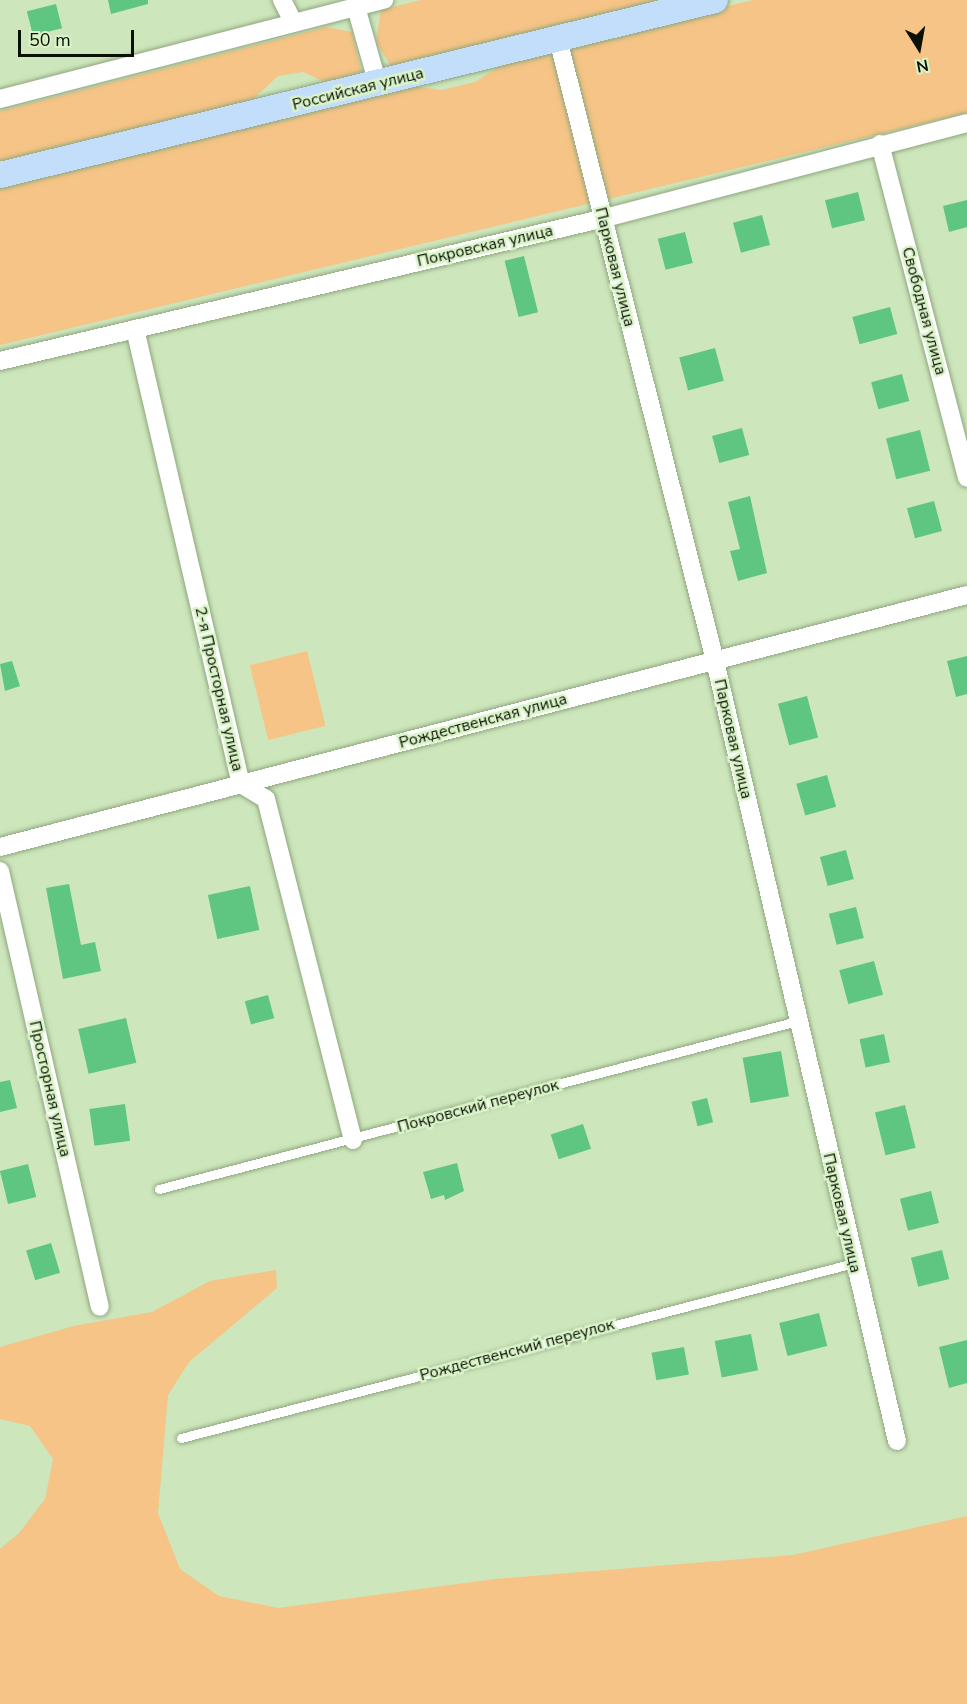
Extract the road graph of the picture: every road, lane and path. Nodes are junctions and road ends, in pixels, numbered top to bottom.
1 (282, 0) edge
2 (384, 0) edge
3 (715, 0) edge
4 (356, 7) junction
5 (294, 22) junction
6 (558, 39) junction
7 (378, 85) junction
8 (0, 99) edge
9 (967, 123) edge
10 (880, 144) junction
11 (0, 175) edge
12 (603, 218) junction
13 (135, 329) junction
14 (0, 361) edge
15 (967, 478) edge
16 (967, 595) edge
17 (715, 661) junction
18 (241, 784) junction
19 (0, 848) edge
20 (0, 871) edge
21 (797, 1021) junction
22 (353, 1140) junction
23 (159, 1189) dead end
24 (854, 1263) junction
25 (100, 1307) dead end
26 (181, 1438) dead end
27 (897, 1441) dead end

1 - 5 street
2 - 4 street
3 - 6 main road, Российская улица
4 - 5 street
4 - 7 street
5 - 8 street
6 - 7 main road, Российская улица
6 - 12 street, Парковая улица
7 - 11 main road, Российская улица
9 - 10 street, Покровская улица
10 - 12 street, Покровская улица
10 - 15 street, Свободная улица
12 - 13 street, Покровская улица
12 - 17 street, Парковая улица
13 - 14 street, Покровская улица
13 - 18 street, 2-я Просторная улица
16 - 17 street, Рождественская улица
17 - 18 street, Рождественская улица
17 - 21 street, Парковая улица
18 - 19 street, Рождественская улица
18 - 22 street, 2-я Просторная улица
20 - 25 street, Просторная улица
21 - 22 lane, Покровский переулок
21 - 24 street, Парковая улица
22 - 23 lane, Покровский переулок
24 - 26 lane, Рождественский переулок
24 - 27 street, Парковая улица

